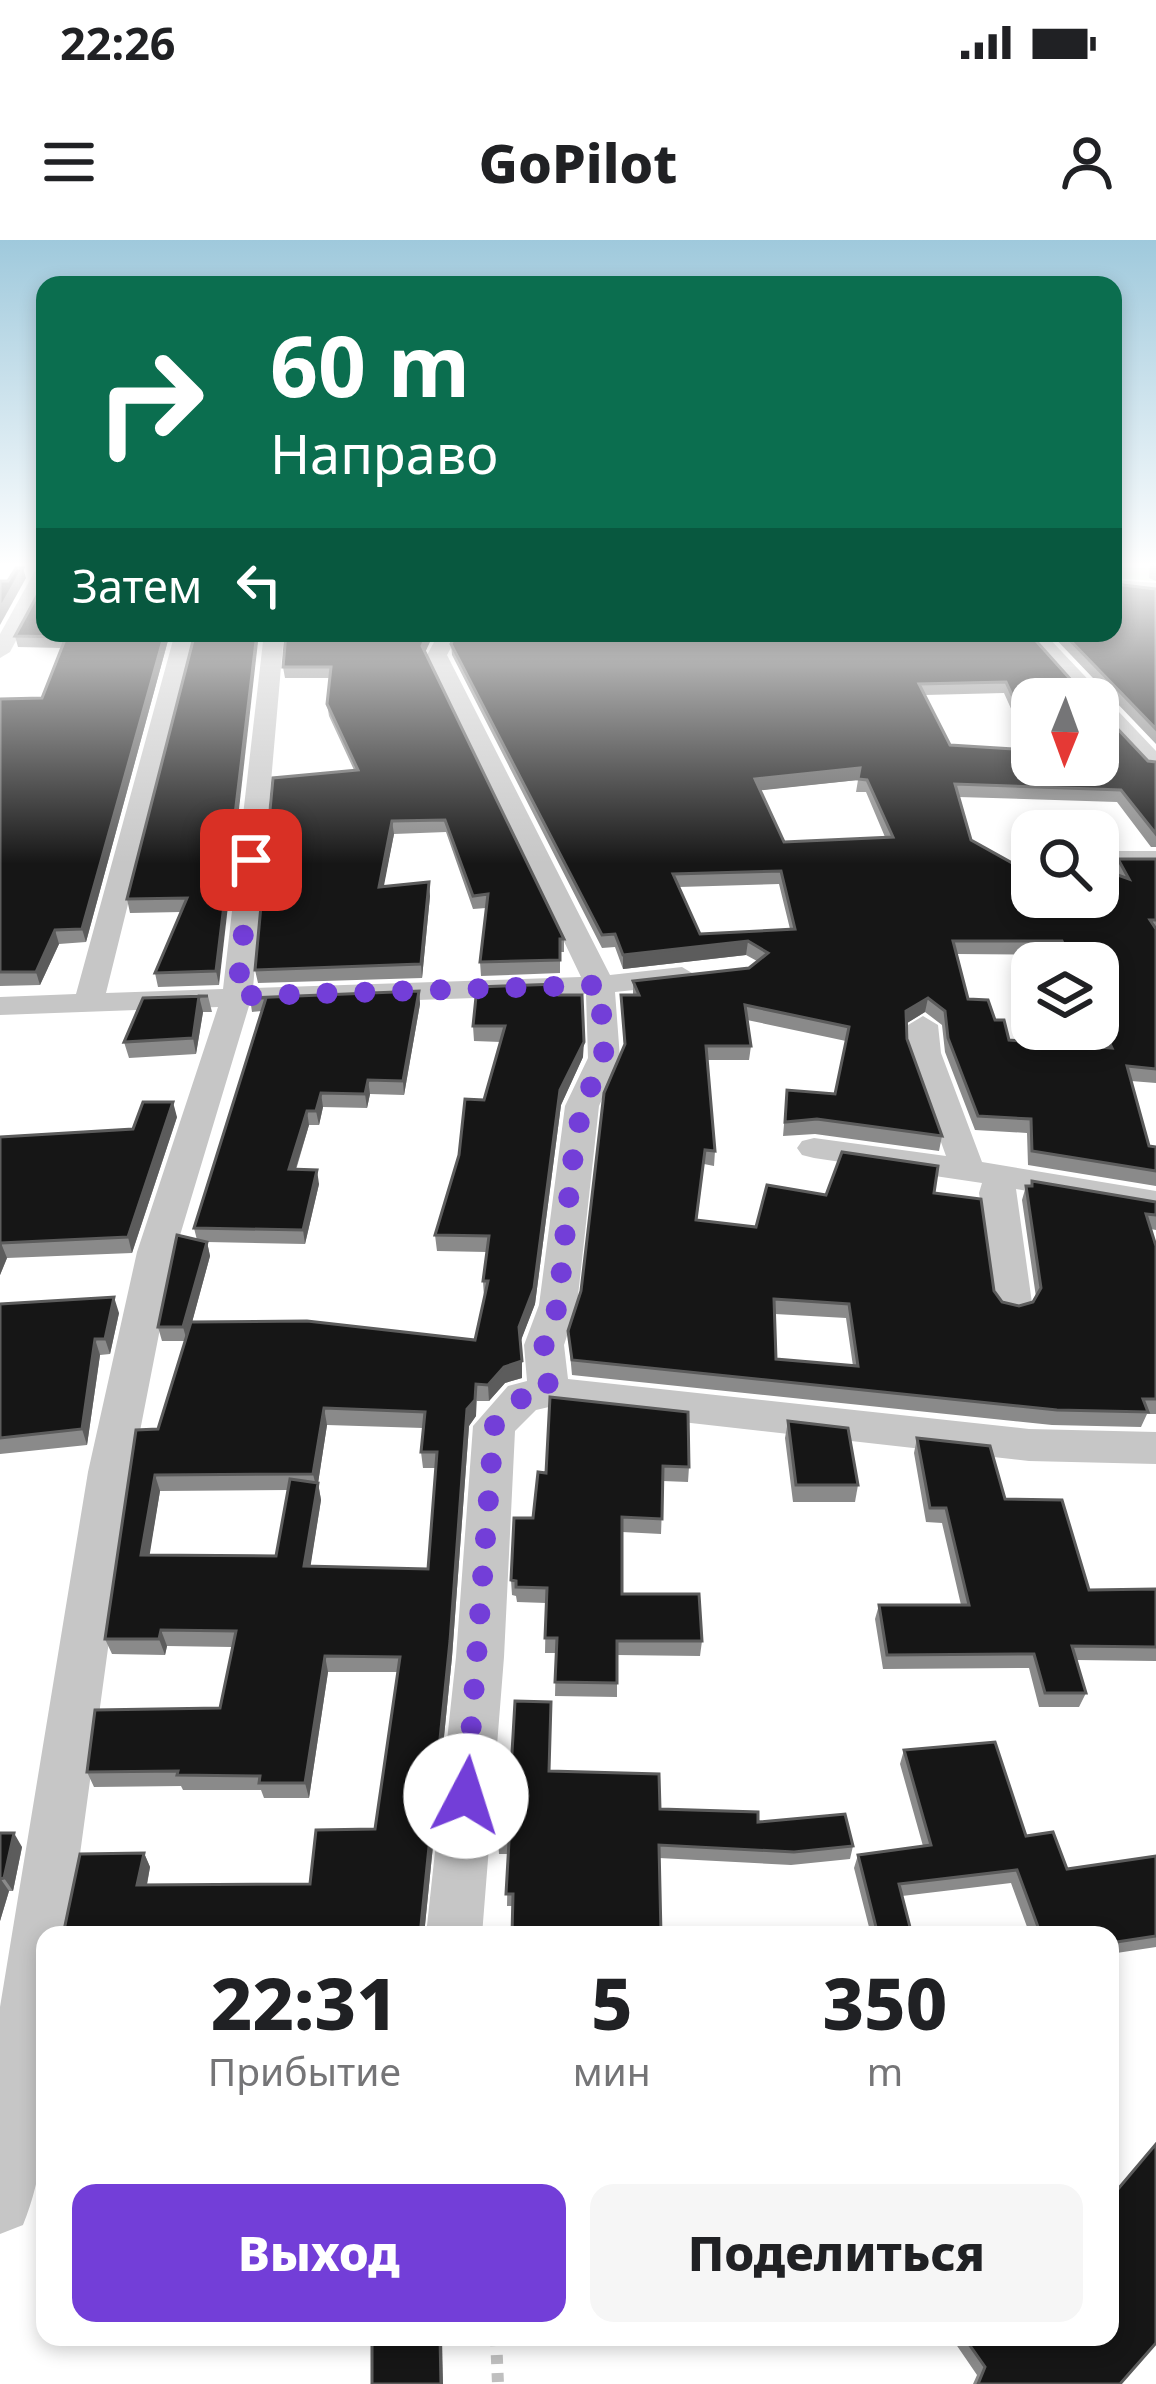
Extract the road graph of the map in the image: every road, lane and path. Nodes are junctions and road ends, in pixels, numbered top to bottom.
1 (177, 664) edge
2 (271, 664) edge
3 (441, 664) edge
4 (1119, 726) edge
5 (1156, 765) edge
6 (1119, 859) edge
7 (1156, 859) edge
8 (705, 973) edge
9 (600, 985) junction
10 (237, 996) junction
11 (89, 1000) junction
12 (1, 1008) edge
13 (923, 1024) dead end
14 (814, 1148) dead end
15 (985, 1174) junction
16 (1156, 1202) edge
17 (1013, 1303) edge
18 (549, 1392) junction
19 (1156, 1448) edge
20 (42, 1926) edge
21 (455, 1926) edge
22 (36, 1963) edge
23 (0, 2202) edge
24 (496, 2346) edge
25 (498, 2384) edge

1 - 11 street
2 - 10 street
3 - 9 street
4 - 5 street
6 - 7 street
8 - 9 street
9 - 10 street
9 - 18 street
10 - 11 street
10 - 20 street
11 - 12 street
13 - 15 street
14 - 15 street
15 - 16 street
15 - 17 street
18 - 19 street
18 - 21 street
22 - 23 street
24 - 25 path

